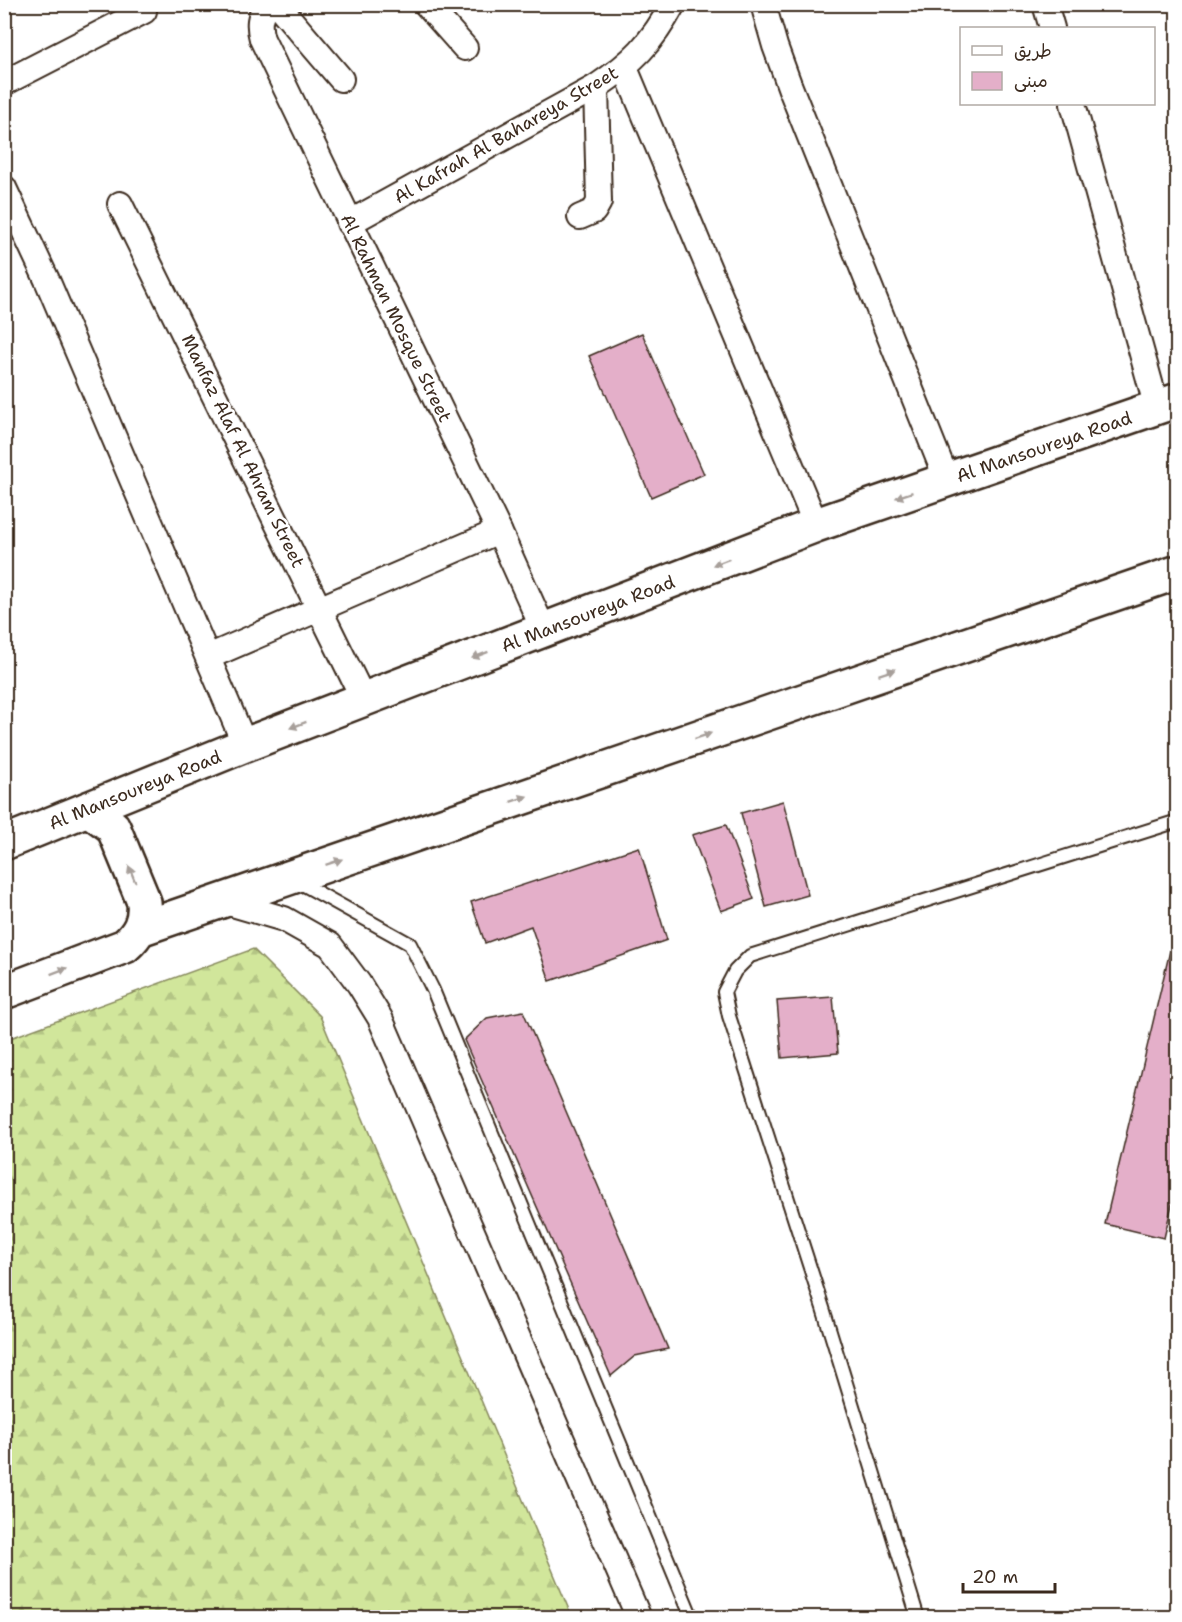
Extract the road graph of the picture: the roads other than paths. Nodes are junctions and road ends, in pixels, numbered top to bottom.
1 (267, 4) edge
2 (277, 4) edge
3 (426, 4) edge
4 (673, 4) edge
5 (764, 4) edge
6 (1045, 4) edge
7 (144, 11) dead end
8 (1052, 27) edge
9 (465, 48) dead end
10 (625, 68) junction
11 (341, 79) dead end
12 (4, 83) edge
13 (596, 87) junction
14 (1072, 105) edge
15 (4, 188) edge
16 (120, 204) dead end
17 (580, 217) dead end
18 (349, 223) junction
19 (1167, 404) edge
20 (947, 480) junction
21 (816, 525) junction
22 (499, 531) junction
23 (1178, 572) edge
24 (321, 609) junction
25 (544, 631) junction
26 (208, 657) junction
27 (364, 700) junction
28 (244, 745) junction
29 (88, 809) junction
30 (1178, 821) edge
31 (4, 843) edge
32 (290, 878) junction
33 (222, 901) junction
34 (140, 930) junction
35 (4, 992) edge
36 (639, 1617) edge
37 (692, 1617) edge
38 (918, 1617) edge

1 - 18 street, Al Rahman Mosque Street
2 - 11 street
3 - 9 street
4 - 10 street, Al Kafrah Al Bahareya Street
5 - 20 street
6 - 8 street
7 - 12 street
10 - 13 street, Al Kafrah Al Bahareya Street
10 - 21 street
13 - 17 street
13 - 18 street, Al Kafrah Al Bahareya Street
14 - 19 street
15 - 26 street
16 - 24 street, Manfaz Alaf Al Ahram Street
18 - 22 street, Al Rahman Mosque Street
19 - 20 main road, Al Mansoureya Road
20 -> 21 main road, Al Mansoureya Road
21 -> 25 main road, Al Mansoureya Road
22 - 24 street
22 - 25 street, Al Rahman Mosque Street
32 -> 23 main road
24 - 26 street
24 - 27 street, Manfaz Alaf Al Ahram Street
25 -> 27 main road, Al Mansoureya Road
26 - 28 street
27 -> 28 main road, Al Mansoureya Road
28 - 29 main road, Al Mansoureya Road
29 - 31 main road, Al Mansoureya Road
34 -> 29 main road
30 - 38 lane
32 - 33 main road
32 - 37 lane
33 - 34 main road
33 - 36 street
35 -> 34 main road

